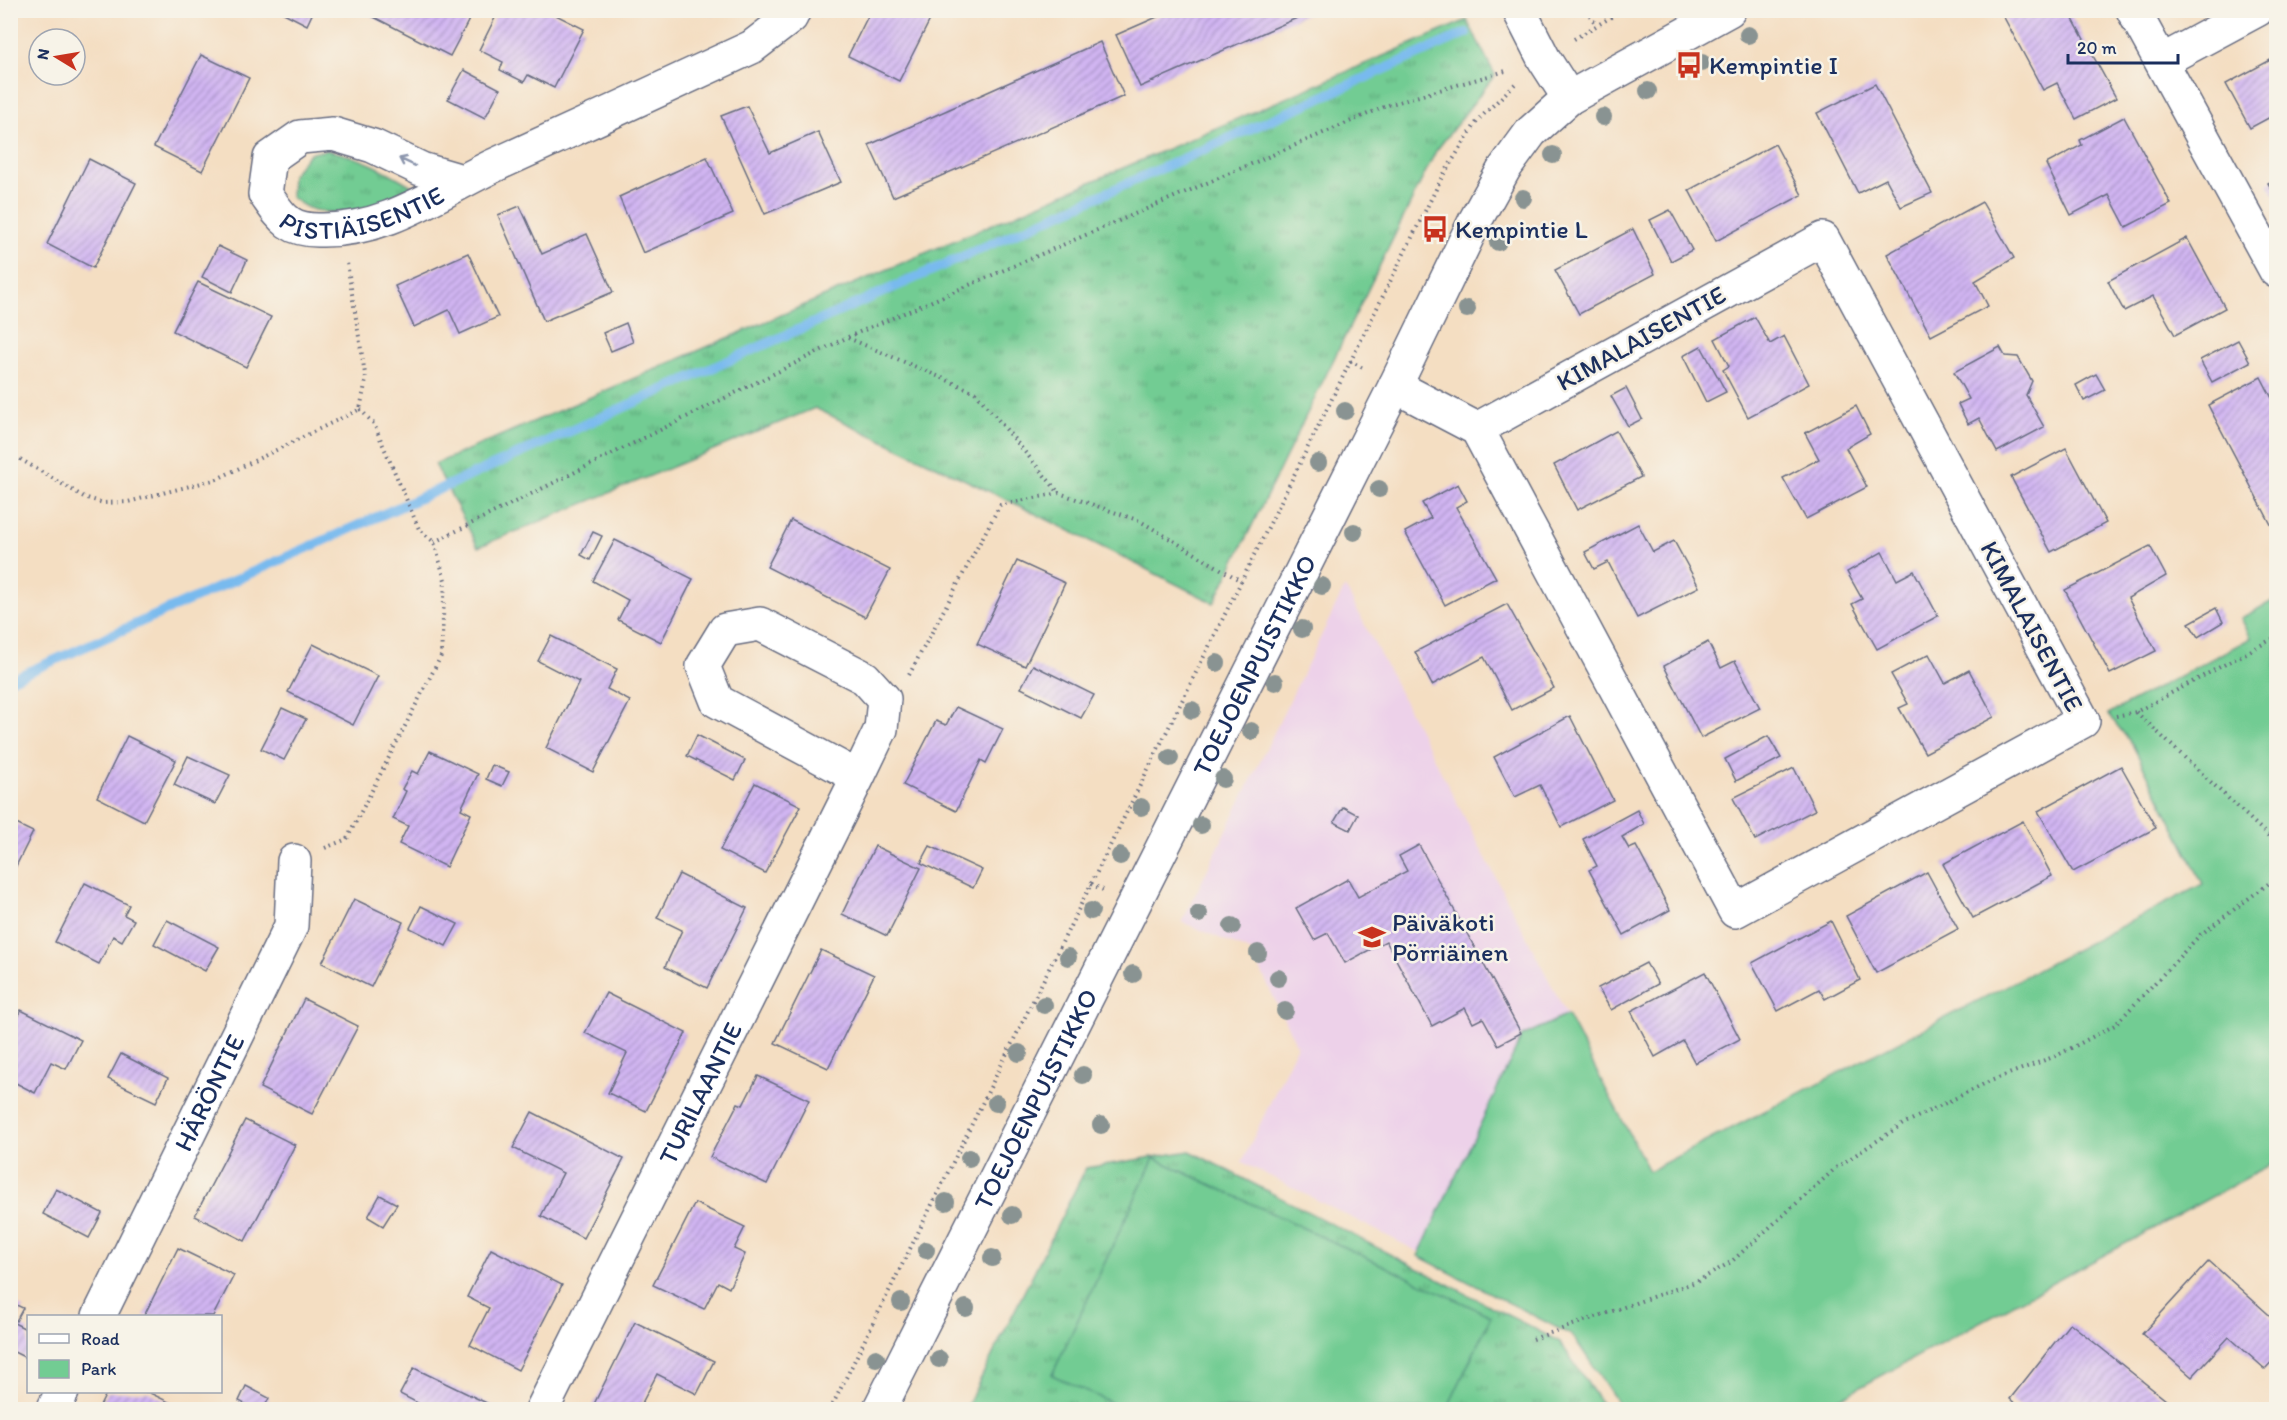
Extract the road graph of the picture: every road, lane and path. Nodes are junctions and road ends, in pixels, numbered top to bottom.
1 (794, 10) edge
2 (1519, 10) edge
3 (1587, 10) edge
4 (1623, 10) edge
5 (1729, 10) edge
6 (2133, 10) edge
7 (2257, 10) edge
8 (1596, 25) junction
9 (1544, 59) junction
10 (2162, 61) junction
11 (1569, 98) junction
12 (462, 181) junction
13 (341, 229) junction
14 (2277, 272) edge
15 (848, 337) junction
16 (1395, 386) junction
17 (360, 410) junction
18 (1477, 429) junction
19 (10, 453) edge
20 (1059, 493) junction
21 (434, 542) junction
22 (1241, 580) junction
23 (2277, 637) edge
24 (908, 676) dead end
25 (2136, 712) junction
26 (2083, 722) junction
27 (858, 777) junction
28 (2277, 843) edge
29 (294, 861) joint
30 (2277, 878) edge
31 (100, 1315) edge
32 (1533, 1339) dead end
33 (62, 1393) edge
34 (53, 1410) edge
35 (542, 1410) edge
36 (830, 1410) edge
37 (879, 1410) edge

1 - 12 street, PISTIÄISENTIE
2 - 9 street
3 - 8 path
4 - 8 path
5 - 11 street, TOEJOENPUISTIKKO
6 - 10 street
7 - 10 street
8 - 9 path
9 - 11 street
9 - 15 path
9 - 22 path
10 - 14 street
11 - 16 street, TOEJOENPUISTIKKO
12 - 13 street, PISTIÄISENTIE
12 -> 13 street, PISTIÄISENTIE
13 - 17 path
15 - 20 path
15 - 21 path
16 - 18 street
16 - 37 street, TOEJOENPUISTIKKO
17 - 19 path
17 - 21 path
18 - 26 street, KIMALAISENTIE
18 - 26 street, KIMALAISENTIE
20 - 22 path
20 - 24 path
21 - 29 path
22 - 36 path
23 - 25 path
25 - 26 path
25 - 28 path
27 - 27 street, TURILAANTIE
27 - 35 street, TURILAANTIE
29 - 31 street, HÄRÖNTIE
30 - 32 path
33 - 34 street

